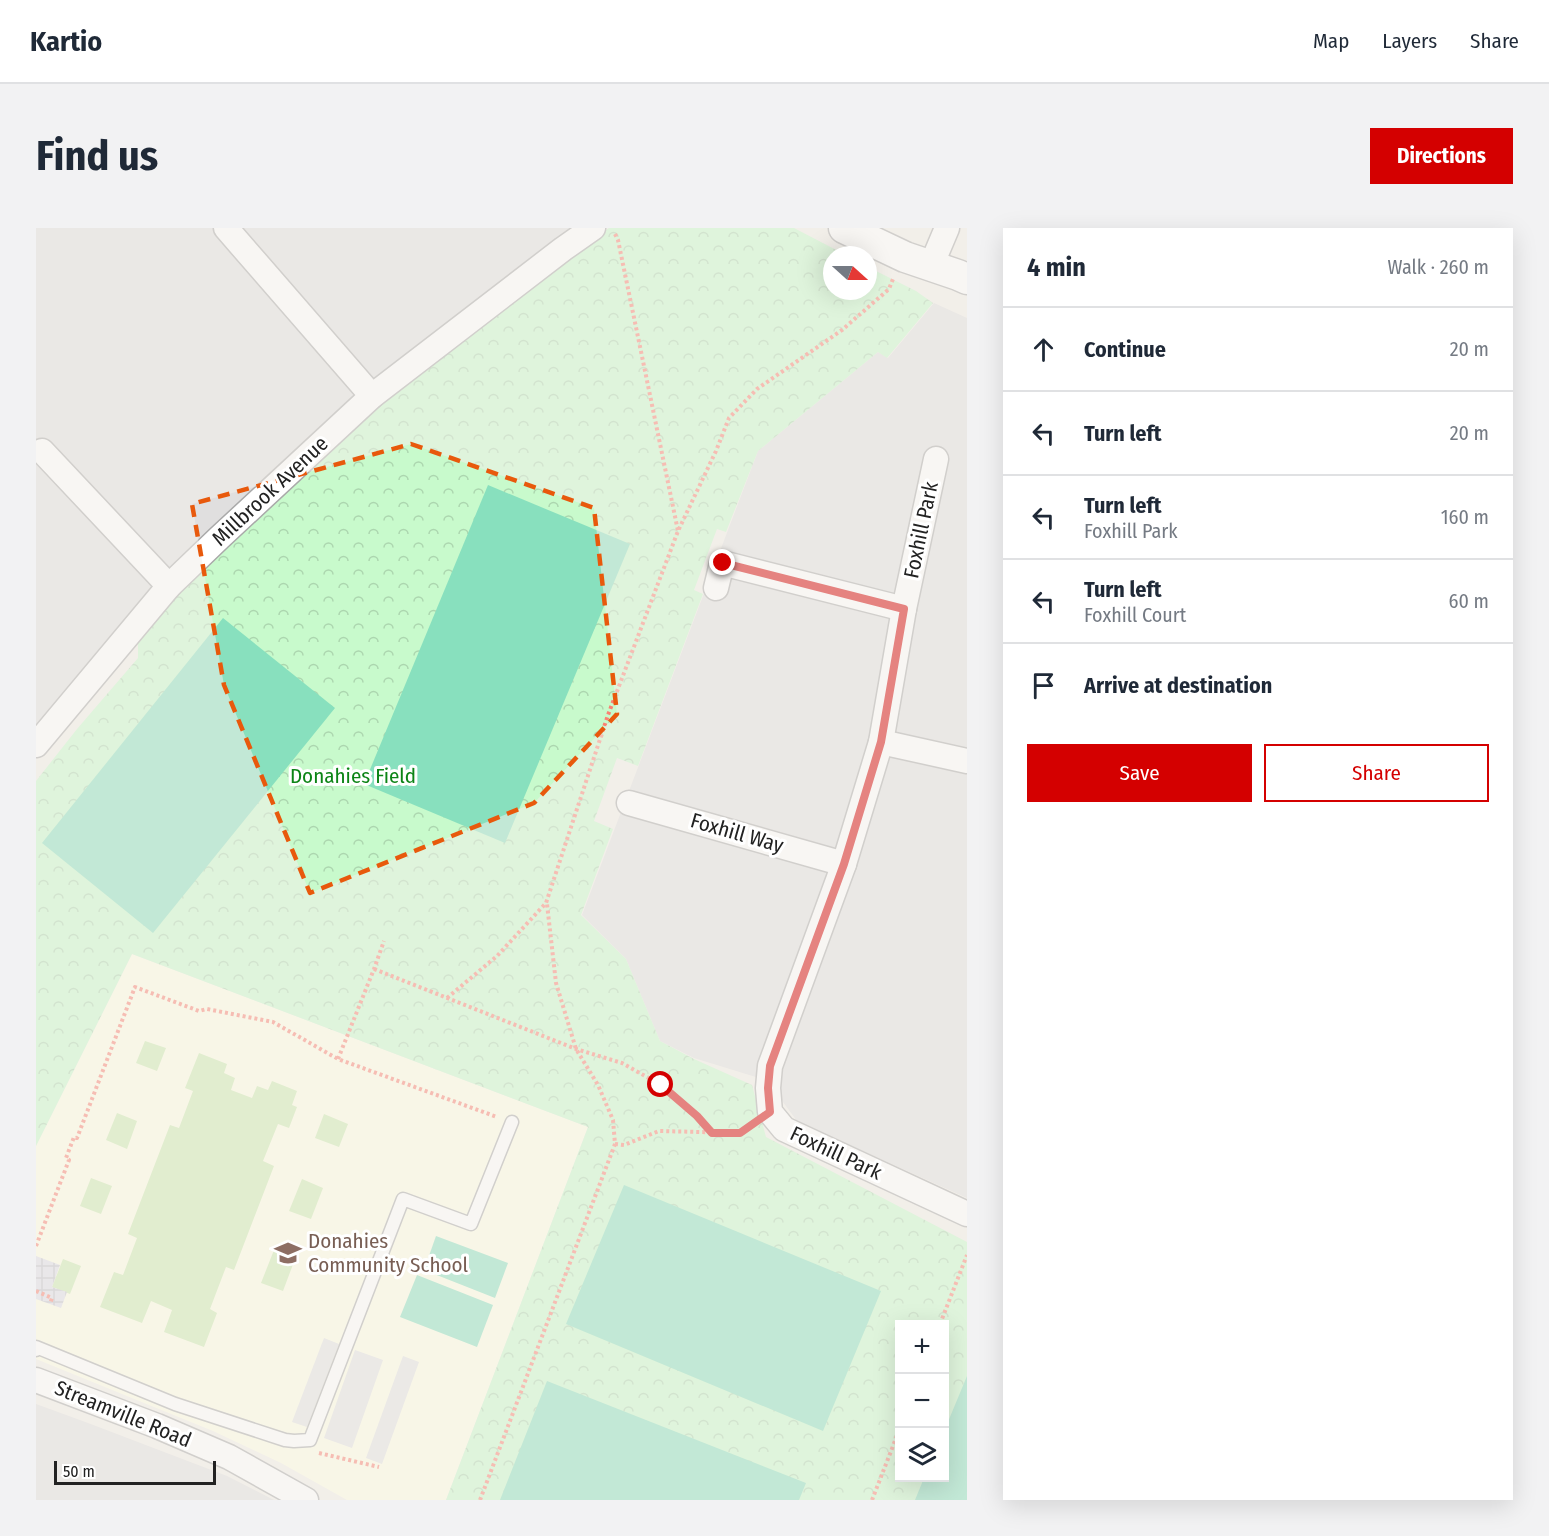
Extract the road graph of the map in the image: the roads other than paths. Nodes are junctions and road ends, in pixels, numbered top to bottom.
1 (226, 228) edge
2 (593, 228) edge
3 (844, 228) edge
4 (947, 228) edge
5 (918, 262) junction
6 (967, 279) edge
7 (372, 396) junction
8 (42, 451) dead end
9 (936, 459) dead end
10 (169, 586) junction
11 (716, 588) dead end
12 (904, 609) junction
13 (881, 742) junction
14 (36, 745) edge
15 (967, 761) edge
16 (629, 803) dead end
17 (844, 864) junction
18 (512, 1122) road end
19 (967, 1214) edge
20 (36, 1350) edge
21 (36, 1380) edge
22 (306, 1500) edge

1 - 7 street
2 - 7 street, Millbrook Avenue
3 - 5 street
4 - 5 street
5 - 6 street
7 - 10 street, Millbrook Avenue
8 - 10 street
9 - 12 street, Foxhill Park
10 - 14 street, Millbrook Avenue
11 - 12 street
12 - 13 street, Foxhill Park
13 - 15 street
13 - 17 street, Foxhill Park
16 - 17 street, Foxhill Way
17 - 19 street, Foxhill Park
18 - 20 lane
21 - 22 street, Streamville Road

